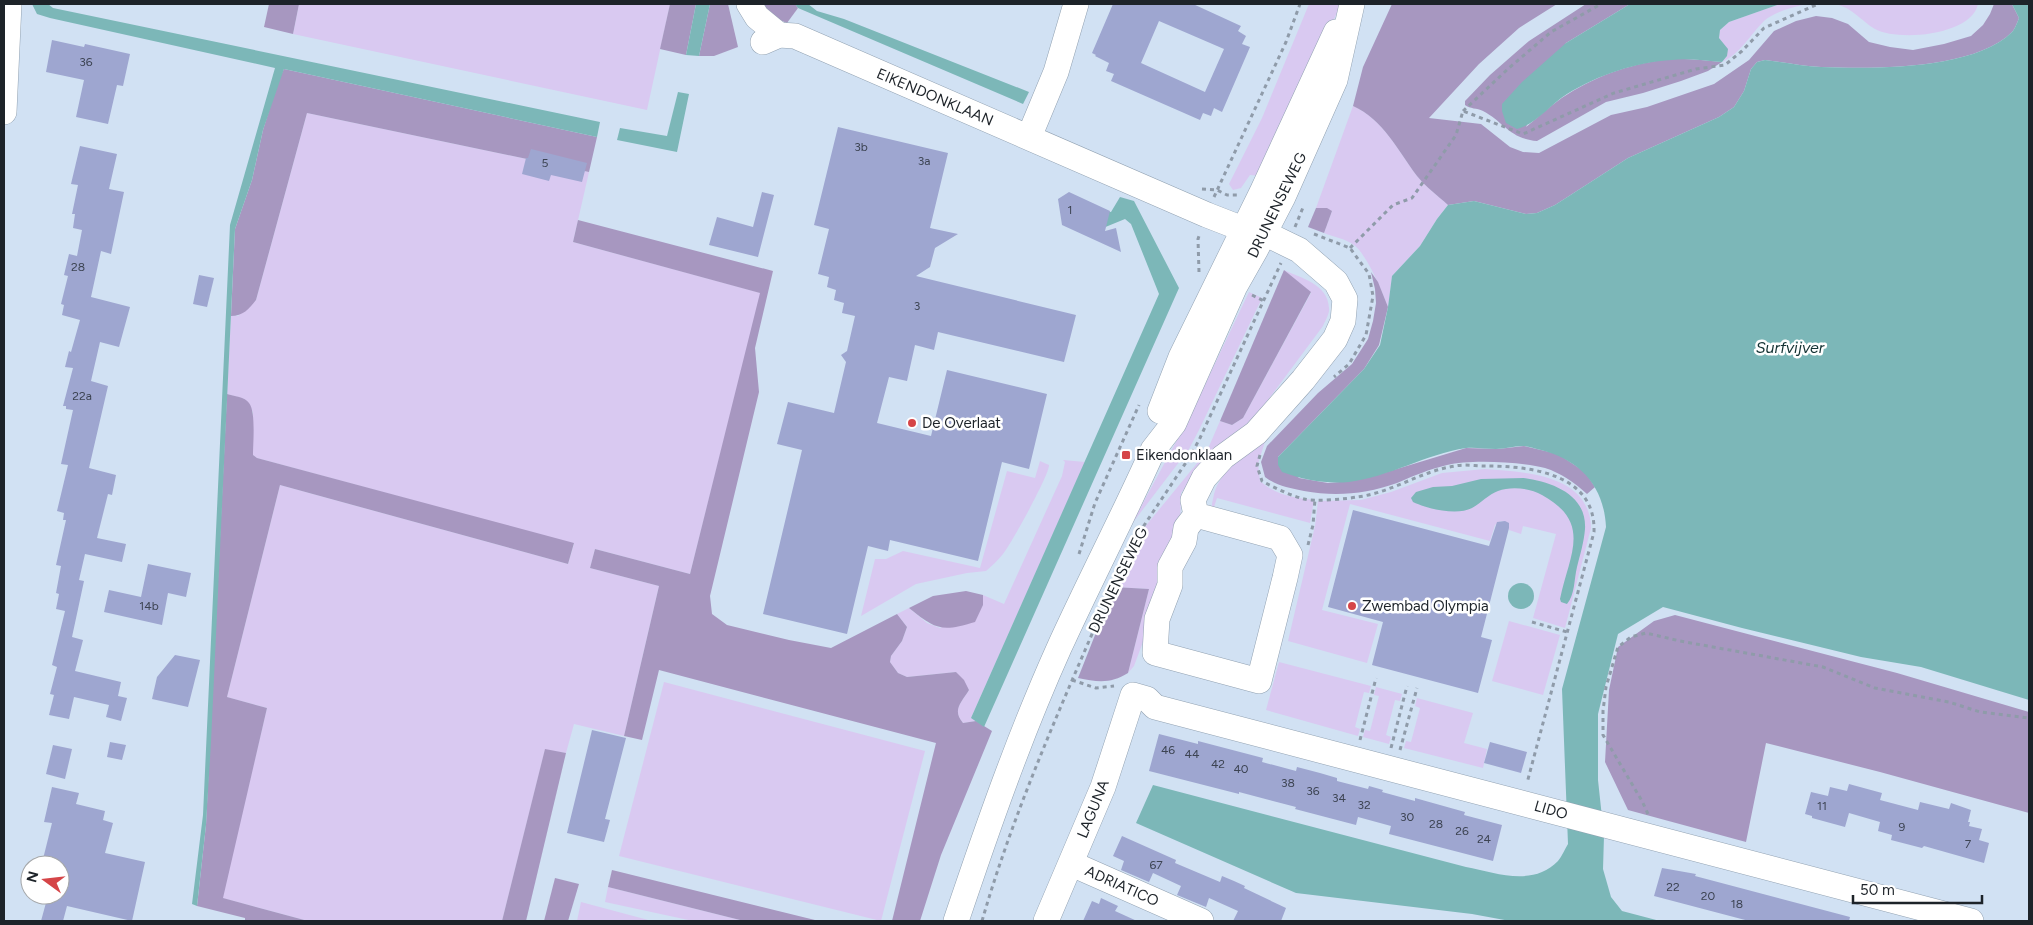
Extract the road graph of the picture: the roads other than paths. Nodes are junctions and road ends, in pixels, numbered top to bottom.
1 (9, 4) edge
2 (748, 4) edge
3 (1076, 4) edge
4 (1351, 4) edge
5 (4, 112) edge
6 (1029, 137) junction
7 (1254, 237) junction
8 (1196, 515) junction
9 (1133, 695) joint
10 (1072, 864) junction
11 (956, 921) edge
12 (1046, 921) edge
13 (1201, 921) edge
14 (1971, 921) edge

1 - 5 street
2 - 6 street, EIKENDONKLAAN
3 - 6 street
4 - 7 street, DRUNENSEWEG
6 - 7 street, EIKENDONKLAAN
7 - 8 street, EIKENDONKLAAN
7 - 11 street, DRUNENSEWEG
8 - 8 street
9 - 10 street, LAGUNA
9 - 14 street, LIDO
10 - 12 street, LAGUNA
10 - 13 street, ADRIATICO

